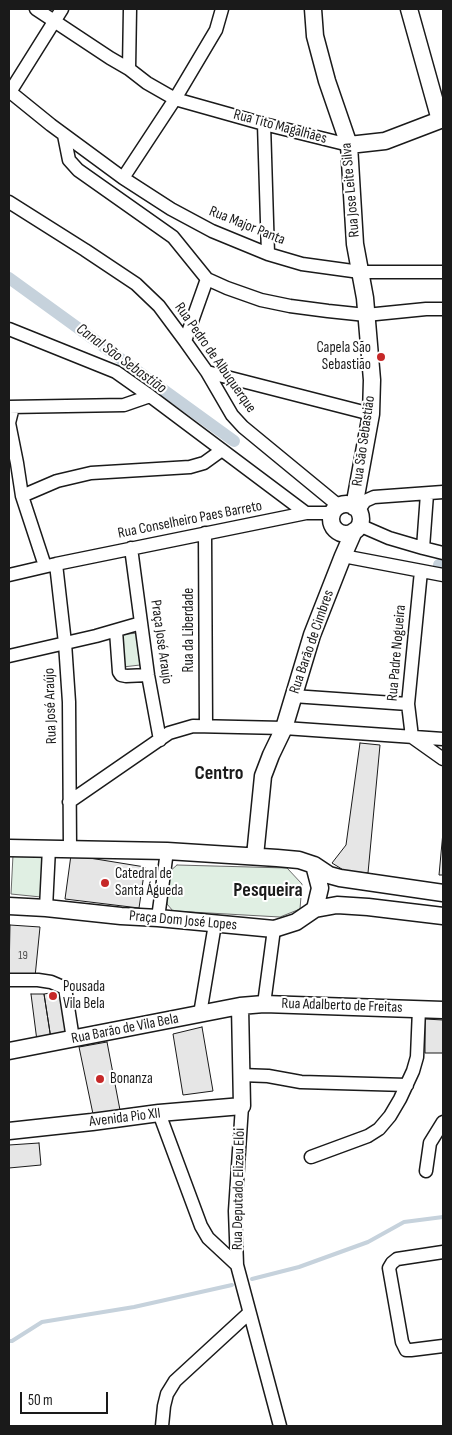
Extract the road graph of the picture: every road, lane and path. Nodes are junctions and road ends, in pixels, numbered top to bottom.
1 (36, 9) edge
2 (62, 9) edge
3 (130, 9) edge
4 (222, 9) edge
5 (313, 9) edge
6 (408, 9) edge
7 (55, 21) junction
8 (129, 69) junction
9 (10, 91) edge
10 (175, 99) junction
11 (442, 121) edge
12 (264, 124) junction
13 (64, 135) junction
14 (349, 145) junction
15 (123, 178) junction
16 (9, 202) edge
17 (268, 254) junction
18 (360, 272) junction
19 (443, 272) edge
20 (207, 279) junction
21 (443, 309) edge
22 (366, 315) junction
23 (9, 330) edge
24 (185, 341) junction
25 (207, 372) junction
26 (150, 396) junction
27 (11, 407) edge
28 (371, 414) junction
29 (222, 450) junction
30 (443, 492) edge
31 (427, 494) junction
32 (22, 496) junction
33 (306, 513) junction
34 (349, 516) junction
35 (205, 533) junction
36 (131, 548) junction
37 (423, 548) junction
38 (443, 552) edge
39 (342, 556) junction
40 (50, 565) junction
41 (421, 571) junction
42 (9, 575) edge
43 (443, 575) edge
44 (142, 622) junction
45 (116, 631) junction
46 (65, 643) junction
47 (9, 656) edge
48 (148, 675) junction
49 (293, 696) junction
50 (408, 704) junction
51 (206, 726) junction
52 (284, 728) junction
53 (412, 737) junction
54 (443, 739) edge
55 (160, 740) junction
56 (443, 759) edge
57 (69, 802) junction
58 (9, 848) edge
59 (49, 848) junction
60 (70, 848) junction
61 (167, 851) junction
62 (256, 856) junction
63 (314, 865) junction
64 (443, 893) edge
65 (9, 906) edge
66 (46, 908) junction
67 (315, 909) junction
68 (443, 916) edge
69 (158, 918) junction
70 (215, 924) junction
71 (274, 929) junction
72 (9, 980) edge
73 (264, 1004) junction
74 (240, 1006) junction
75 (419, 1009) junction
76 (443, 1010) edge
77 (200, 1014) junction
78 (73, 1039) junction
79 (9, 1051) edge
80 (241, 1075) junction
81 (406, 1085) junction
82 (242, 1106) junction
83 (159, 1113) junction
84 (443, 1122) edge
85 (9, 1131) edge
86 (311, 1157) dead end
87 (426, 1171) dead end
88 (443, 1252) edge
89 (237, 1265) junction
90 (249, 1313) junction
91 (443, 1346) edge
92 (162, 1426) edge
93 (280, 1426) edge

1 - 7 street, Rua Tito Magalhães
2 - 7 street
3 - 8 street
4 - 10 street
5 - 14 main road, Rua Jose Leite Silva
6 - 11 main road
7 - 8 street, Rua Tito Magalhães
7 - 9 street
8 - 10 street, Rua Tito Magalhães
9 - 13 street, Rua Major Panta
10 - 12 street, Rua Tito Magalhães
10 - 15 street
11 - 14 main road, Rua Tito Magalhães
12 - 14 street, Rua Tito Magalhães
12 - 17 street
13 - 15 street, Rua Major Panta
13 - 20 street
14 - 18 main road, Rua Jose Leite Silva
15 - 17 street, Rua Major Panta
16 - 24 street, Rua Pedro de Albuquerque
17 - 18 street, Rua Major Panta
18 - 19 street, Rua Major Panta
18 - 22 main road, Rua Jose Leite Silva
20 - 22 street
20 - 24 street
21 - 22 street
22 - 28 main road, Rua São Sebastião
23 - 26 street
24 - 25 street, Rua Pedro de Albuquerque
25 - 28 street
25 - 34 street, Rua Pedro de Albuquerque
26 - 27 street
26 - 29 street
27 - 32 street, Rua José Araújo
28 - 34 main road, Rua São Sebastião
29 - 32 street
29 - 33 street
30 - 31 street
31 - 34 street
31 - 37 street
32 - 40 street, Rua José Araújo
33 - 34 street, Rua Conselheiro Paes Barreto
33 - 35 street, Rua Conselheiro Paes Barreto
34 - 37 street
34 - 39 main road, Rua Barão de Cimbres
34 - 39 main road, Rua São Sebastião
35 - 36 street, Rua Conselheiro Paes Barreto
35 - 51 street, Rua da Liberdade
36 - 40 street, Rua Conselheiro Paes Barreto
36 - 44 street, Praça José Araujo
37 - 38 street
39 - 41 street
39 - 49 main road, Rua Barão de Cimbres
40 - 42 street, Rua Conselheiro Paes Barreto
40 - 46 street, Rua José Araújo
41 - 43 street
41 - 50 street, Rua Padre Nogueira
44 - 45 street
44 - 48 street, Praça José Araujo
45 - 46 street
45 - 48 street
46 - 47 street
46 - 57 street, Rua José Araújo
48 - 55 street, Praça José Araujo
49 - 50 street
49 - 52 main road, Rua Barão de Cimbres
50 - 53 street, Rua Padre Nogueira
51 - 52 street
51 - 55 street
52 - 53 street
52 - 62 main road, Rua Barão de Cimbres
53 - 54 street
53 - 56 street
55 - 57 street
57 - 60 street, Rua José Araújo
58 - 59 main road
59 - 60 main road
59 - 66 street
60 - 61 main road
61 - 62 main road
61 - 69 street
62 - 63 main road
63 - 64 main road
63 - 67 main road
65 - 66 main road, Praça Dom José Lopes
66 - 69 main road, Praça Dom José Lopes
67 - 68 main road
67 - 71 main road, Praça Dom José Lopes
69 - 70 main road, Praça Dom José Lopes
70 - 71 main road, Praça Dom José Lopes
70 - 77 street
71 - 73 street
72 - 78 street
73 - 74 main road, Rua Adalberto de Freitas
73 - 75 main road, Rua Adalberto de Freitas
74 - 77 main road, Rua Barão de Vila Bela
74 - 80 main road, Rua Deputado Elizeu Elói
75 - 76 main road, Rua Adalberto de Freitas
75 - 81 street
77 - 78 main road, Rua Barão de Vila Bela
78 - 79 main road, Rua Barão de Vila Bela
80 - 81 street
80 - 82 main road, Rua Deputado Elizeu Elói
81 - 86 street
82 - 83 main road, Avenida Pio XII
82 - 89 street, Rua Deputado Elizeu Elói
83 - 85 main road, Avenida Pio XII
83 - 89 street
84 - 87 street
88 - 91 street
89 - 90 street, Rua Deputado Elizeu Elói
90 - 92 street
90 - 93 street, Rua Deputado Elizeu Elói

